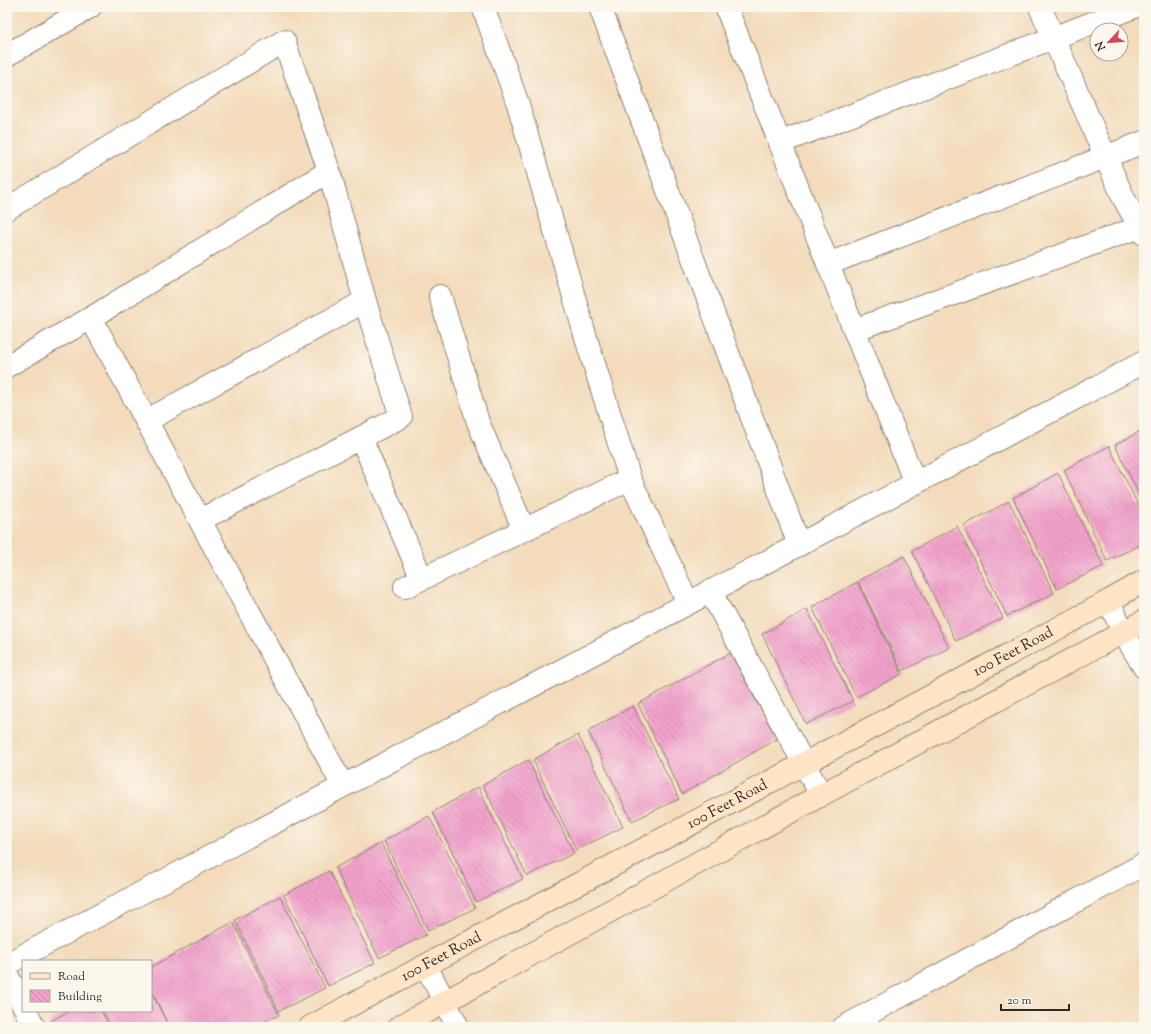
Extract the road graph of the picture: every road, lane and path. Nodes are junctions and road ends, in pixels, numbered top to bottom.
1 (90, 7) edge
2 (483, 7) edge
3 (600, 7) edge
4 (1040, 7) edge
5 (1134, 7) edge
6 (731, 8) edge
7 (1054, 38) junction
8 (7, 55) edge
9 (780, 142) junction
10 (1144, 142) edge
11 (1105, 157) junction
12 (329, 171) junction
13 (7, 209) edge
14 (1142, 230) edge
15 (828, 264) junction
16 (440, 296) dead end
17 (365, 302) junction
18 (91, 318) junction
19 (854, 330) junction
20 (1144, 362) edge
21 (7, 366) edge
22 (146, 421) junction
23 (360, 438) junction
24 (630, 479) junction
25 (915, 483) junction
26 (200, 520) junction
27 (524, 530) junction
28 (799, 545) junction
29 (1144, 581) edge
30 (710, 592) junction
31 (1108, 601) junction
32 (688, 603) junction
33 (1144, 621) edge
34 (1124, 632) junction
35 (1144, 667) edge
36 (804, 764) junction
37 (343, 786) junction
38 (821, 795) junction
39 (1144, 864) edge
40 (7, 964) edge
41 (426, 966) junction
42 (7, 975) edge
43 (445, 1002) junction
44 (22, 1003) edge
45 (26, 1012) edge
46 (34, 1027) edge
47 (310, 1027) edge
48 (399, 1027) edge
49 (458, 1027) edge
50 (844, 1027) edge

1 - 8 street
2 - 24 street
3 - 28 street
4 - 7 street
5 - 7 street
6 - 9 street
7 - 9 street
7 - 11 street
9 - 15 street
10 - 11 street
11 - 14 street
11 - 15 street
12 - 13 street
12 - 17 street
12 - 18 street
14 - 19 street
15 - 19 street
16 - 27 street
17 - 22 street
17 - 23 street
18 - 21 street
18 - 22 street
19 - 25 street
20 - 25 street
22 - 26 street
23 - 26 street
23 - 27 street
24 - 27 street
24 - 32 street
25 - 28 street
26 - 37 street
28 - 30 street
29 - 31 main road, 100 Feet Road
30 - 32 street
30 - 36 street
31 - 34 street
31 - 36 main road, 100 Feet Road
32 - 37 street
33 - 34 main road
34 - 35 street
34 - 38 main road
36 - 38 street
36 - 41 main road, 100 Feet Road
37 - 40 street
38 - 43 main road
39 - 50 street
41 - 43 street
41 - 47 main road, 100 Feet Road
42 - 44 street
43 - 48 main road
43 - 49 street
45 - 46 street

